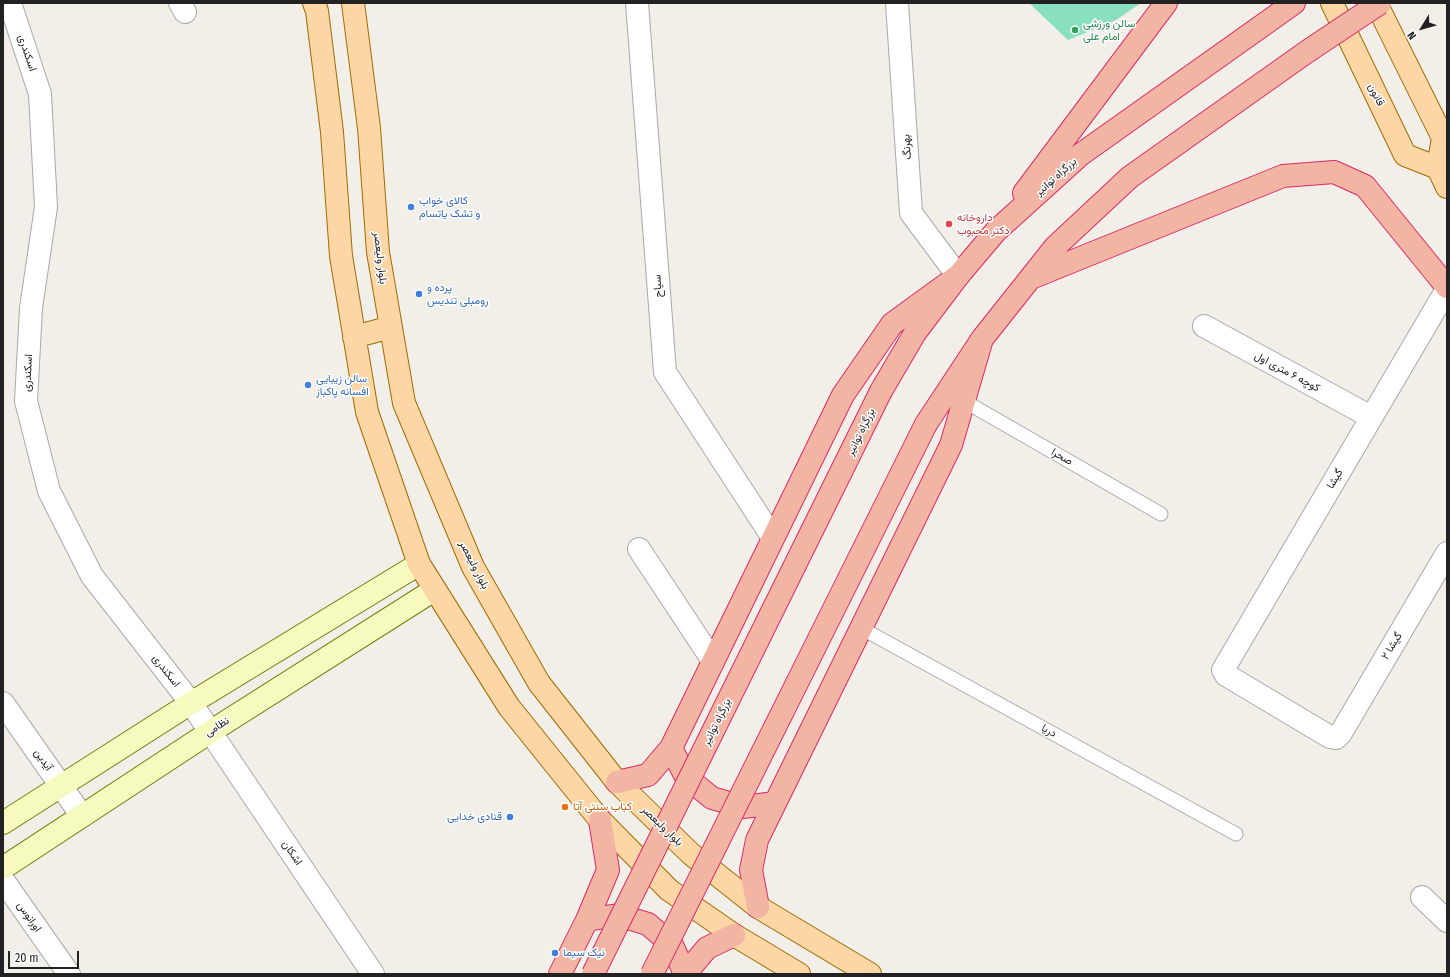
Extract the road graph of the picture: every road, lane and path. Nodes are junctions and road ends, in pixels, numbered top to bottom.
1 (10, 3) edge
2 (314, 3) edge
3 (353, 3) edge
4 (638, 3) edge
5 (897, 3) edge
6 (1166, 3) edge
7 (1332, 3) edge
8 (1376, 3) edge
9 (1380, 3) edge
10 (1288, 7) edge
11 (1438, 168) junction
12 (1447, 187) edge
13 (996, 231) junction
14 (958, 276) junction
15 (1030, 279) junction
16 (1447, 288) edge
17 (1204, 326) dead end
18 (391, 327) junction
19 (354, 337) junction
20 (982, 339) junction
21 (964, 401) junction
22 (1371, 417) junction
23 (1161, 514) dead end
24 (773, 538) junction
25 (639, 549) dead end
26 (1447, 554) edge
27 (419, 564) junction
28 (434, 590) junction
29 (861, 628) junction
30 (714, 661) junction
31 (3, 703) edge
32 (191, 703) junction
33 (210, 732) junction
34 (1336, 738) joint
35 (671, 748) junction
36 (617, 782) junction
37 (61, 786) junction
38 (775, 803) junction
39 (82, 816) junction
40 (600, 820) junction
41 (3, 823) edge
42 (1236, 834) dead end
43 (3, 868) edge
44 (3, 880) edge
45 (1422, 897) dead end
46 (758, 907) junction
47 (587, 920) junction
48 (1447, 921) edge
49 (734, 935) junction
50 (69, 974) edge
51 (373, 974) edge
52 (560, 974) edge
53 (593, 974) edge
54 (652, 974) edge
55 (685, 974) edge
56 (798, 974) edge
57 (870, 974) edge

1 - 32 street, اسکندری
2 - 19 main road
3 - 18 main road, بلوار ولیعصر
4 - 24 street, سیاح
5 - 14 street, بهرنگ
6 - 13 highway
7 - 11 main road, قانون
8 - 11 main road
9 - 15 highway, bridge
10 - 13 highway, بزرگراه توانیر
11 - 12 main road
13 - 14 highway, بزرگراه توانیر
14 - 24 highway
14 - 53 highway, بزرگراه توانیر, bridge
15 - 16 highway
15 - 20 highway
16 - 22 street, گیشا
17 - 22 street, کوچه ۶ متری اول
18 - 19 main road
18 - 36 main road, بلوار ولیعصر
19 - 27 main road
20 - 21 highway
20 - 54 highway, bridge
21 - 23 lane, صحرا
21 - 29 highway
22 - 34 street, گیشا
24 - 30 highway
25 - 30 street
26 - 34 street, گیشا ۲
27 - 28 main road
27 - 32 main road
28 - 33 main road, نظامی
28 - 40 main road
29 - 38 highway
29 - 42 lane, دریا
30 - 35 highway
31 - 37 street, آیدین
32 - 33 street, اسکندری
32 - 37 main road
33 - 39 main road, نظامی
33 - 51 street, اشکان
35 - 36 highway
35 - 38 highway
36 - 46 main road, بلوار ولیعصر
37 - 39 street, آیدین
37 - 41 main road
38 - 46 highway
39 - 43 main road, نظامی
40 - 47 highway
40 - 49 main road
44 - 50 street, اورانوس
45 - 48 street
46 - 57 main road, بلوار ولیعصر
47 - 52 highway
47 - 55 highway
49 - 55 highway
49 - 56 main road

